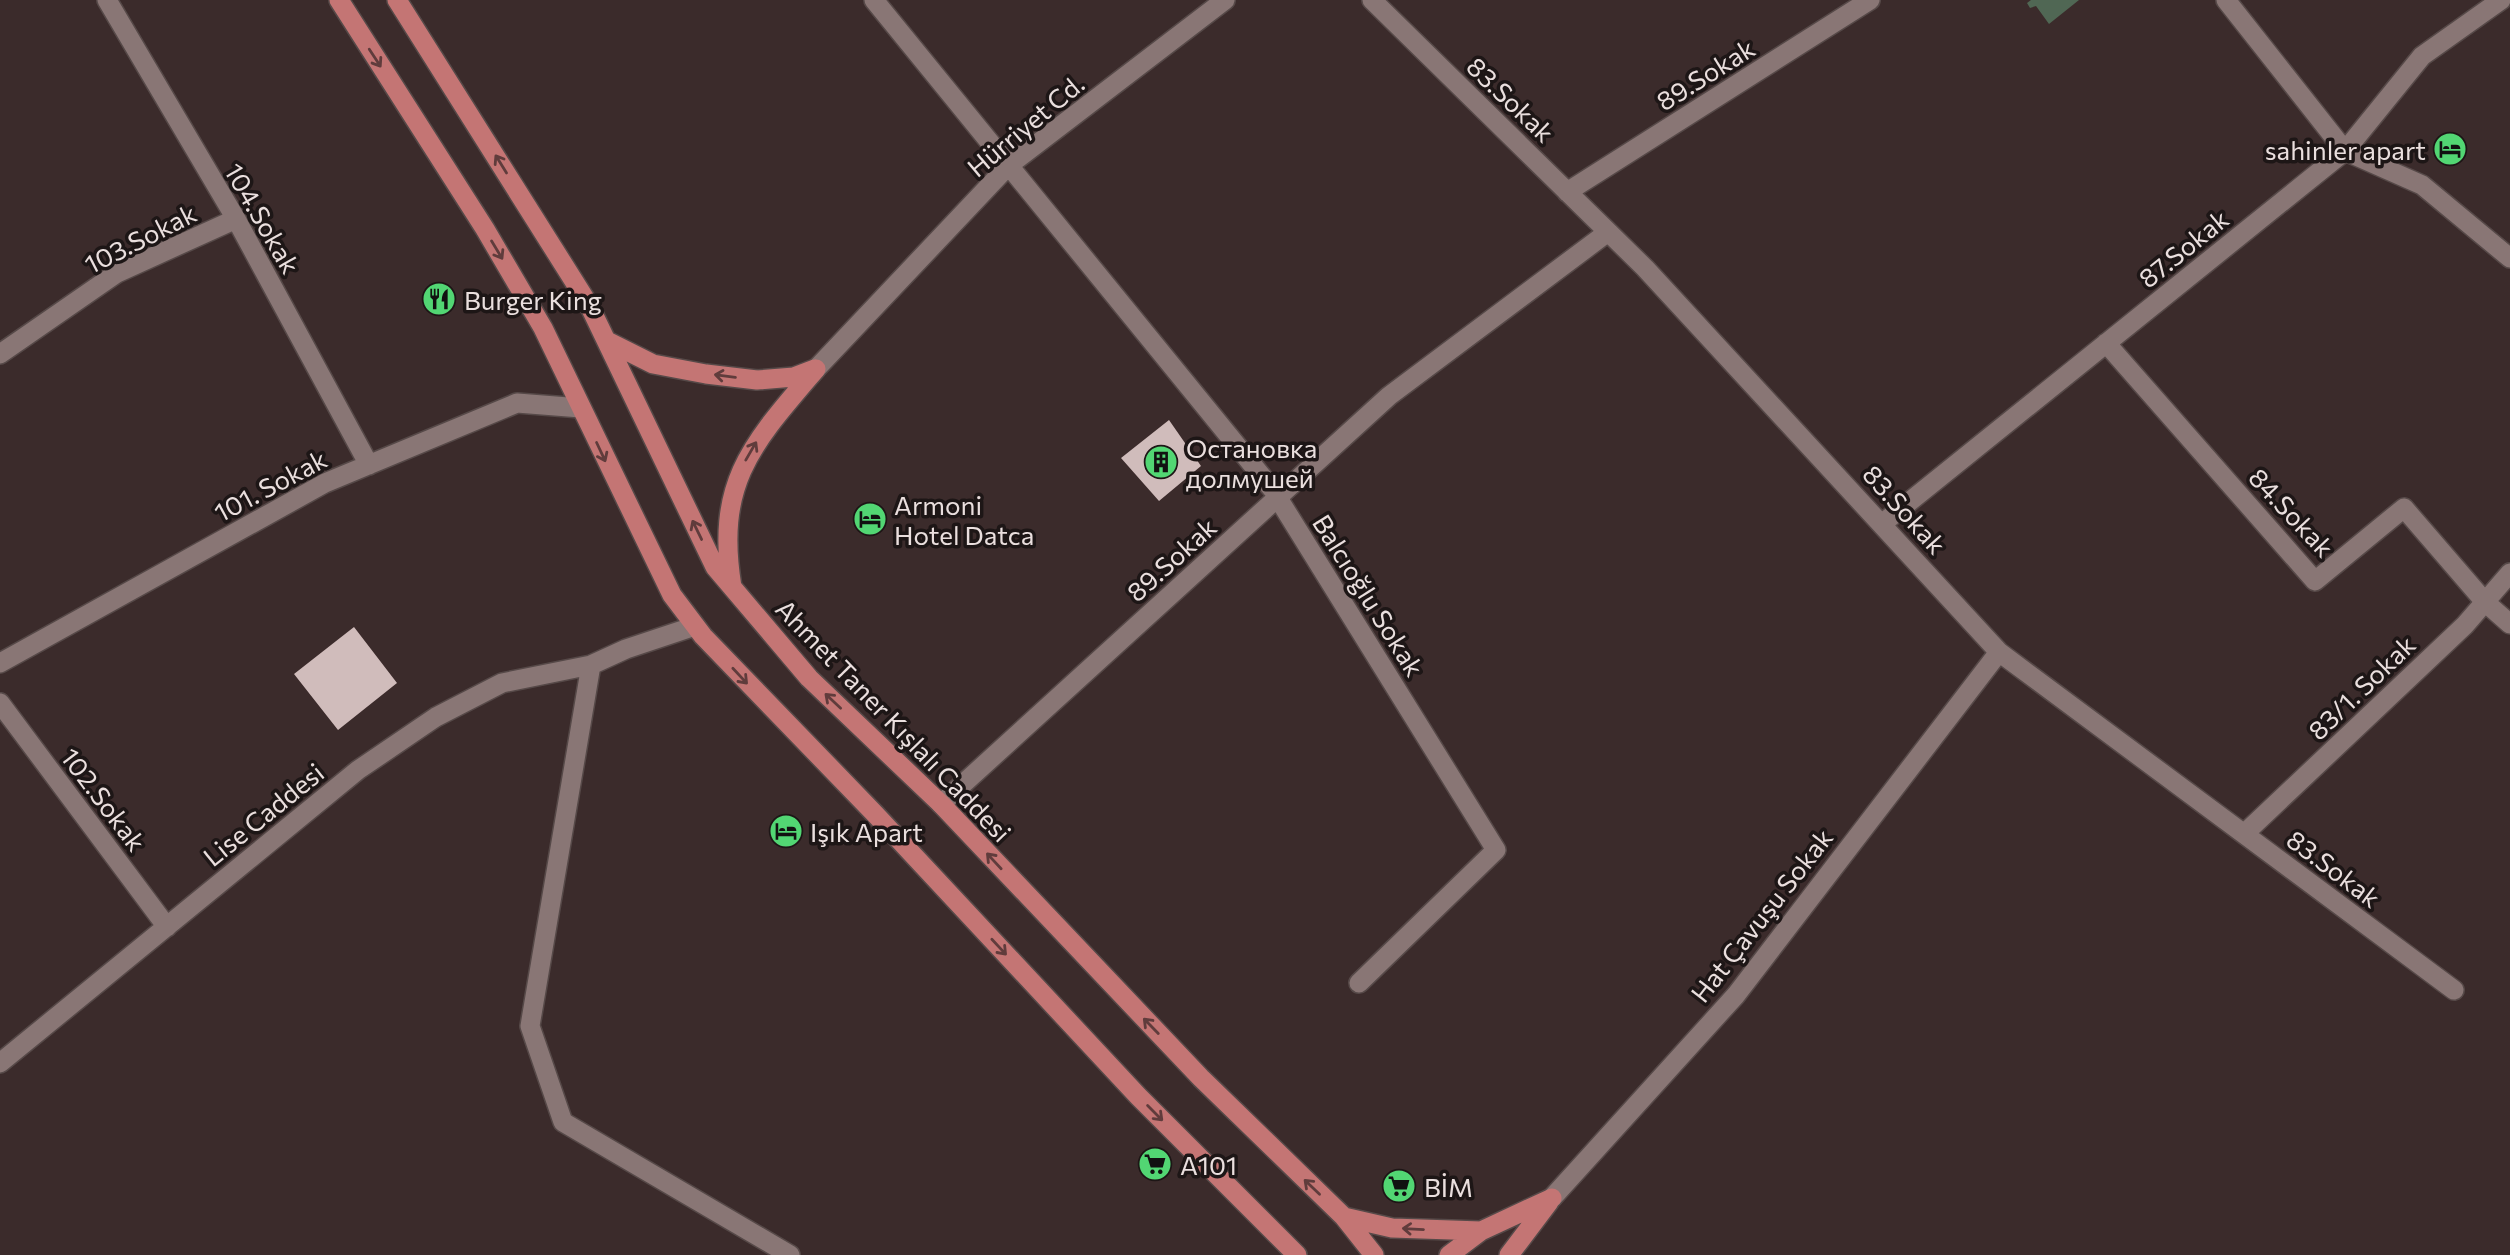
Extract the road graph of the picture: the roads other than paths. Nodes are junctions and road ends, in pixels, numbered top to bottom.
1 (107, 0) edge
2 (339, 0) edge
3 (397, 0) edge
4 (874, 0) edge
5 (1225, 0) edge
6 (1372, 0) edge
7 (2226, 0) edge
8 (2501, 0) edge
9 (1861, 4) edge
10 (2346, 150) junction
11 (1008, 166) junction
12 (1567, 192) junction
13 (236, 219) junction
14 (1608, 232) junction
15 (2510, 258) edge
16 (607, 341) junction
17 (2106, 343) junction
18 (0, 354) edge
19 (816, 369) junction
20 (581, 408) junction
21 (369, 465) junction
22 (1278, 497) junction
23 (1883, 523) junction
24 (2510, 573) edge
25 (732, 588) junction
26 (2485, 602) junction
27 (2510, 624) edge
28 (695, 626) junction
29 (1999, 652) junction
30 (0, 663) edge
31 (591, 665) junction
32 (0, 703) edge
33 (941, 804) junction
34 (2244, 834) junction
35 (167, 927) junction
36 (1359, 983) dead end
37 (2454, 990) dead end
38 (0, 1063) edge
39 (1552, 1198) junction
40 (1343, 1217) junction
41 (1481, 1231) junction
42 (790, 1255) edge
43 (1297, 1255) edge
44 (1374, 1255) edge
45 (1449, 1255) edge
46 (1509, 1255) edge

1 - 13 street, 104.Sokak
2 -> 20 main road
16 -> 3 main road, Ahmet Taner Kışlalı Caddesi
4 - 11 street, Balcıoğlu Sokak
5 - 11 street, Hürriyet Cd.
6 - 12 street, 83.Sokak
7 - 10 street
8 - 10 street, 87.Sokak
9 - 12 street, 89.Sokak
10 - 15 street
10 - 17 street, 87.Sokak
11 - 19 street, Hürriyet Cd.
11 - 22 street, Balcıoğlu Sokak
12 - 14 street, 83.Sokak
13 - 18 street, 103.Sokak
13 - 21 street, 104.Sokak
14 - 22 street, 89.Sokak
14 - 23 street, 83.Sokak
19 -> 16 main road
25 -> 16 main road, Ahmet Taner Kışlalı Caddesi
17 - 23 street, 87.Sokak
17 - 26 street, 84.Sokak
25 -> 19 main road
20 - 21 street, 101. Sokak
20 -> 28 main road
21 - 30 street, 101. Sokak
22 - 33 street, 89.Sokak
22 - 36 street, Balcıoğlu Sokak
23 - 29 street, 83.Sokak
24 - 26 street, 83/1. Sokak
33 -> 25 main road, Ahmet Taner Kışlalı Caddesi
26 - 27 street, 84.Sokak
26 - 34 street, 83/1. Sokak
28 - 31 street, Lise Caddesi
28 -> 43 main road
29 - 34 street, 83.Sokak
29 - 39 street, Hat Çavuşu Sokak
31 - 35 street, Lise Caddesi
31 - 42 street
32 - 35 street, 102.Sokak
40 -> 33 main road, Ahmet Taner Kışlalı Caddesi
34 - 37 street, 83.Sokak
35 - 38 street, Lise Caddesi
39 - 41 main road
39 - 46 main road
41 -> 40 main road
40 - 44 main road, Ahmet Taner Kışlalı Caddesi
41 - 45 main road

